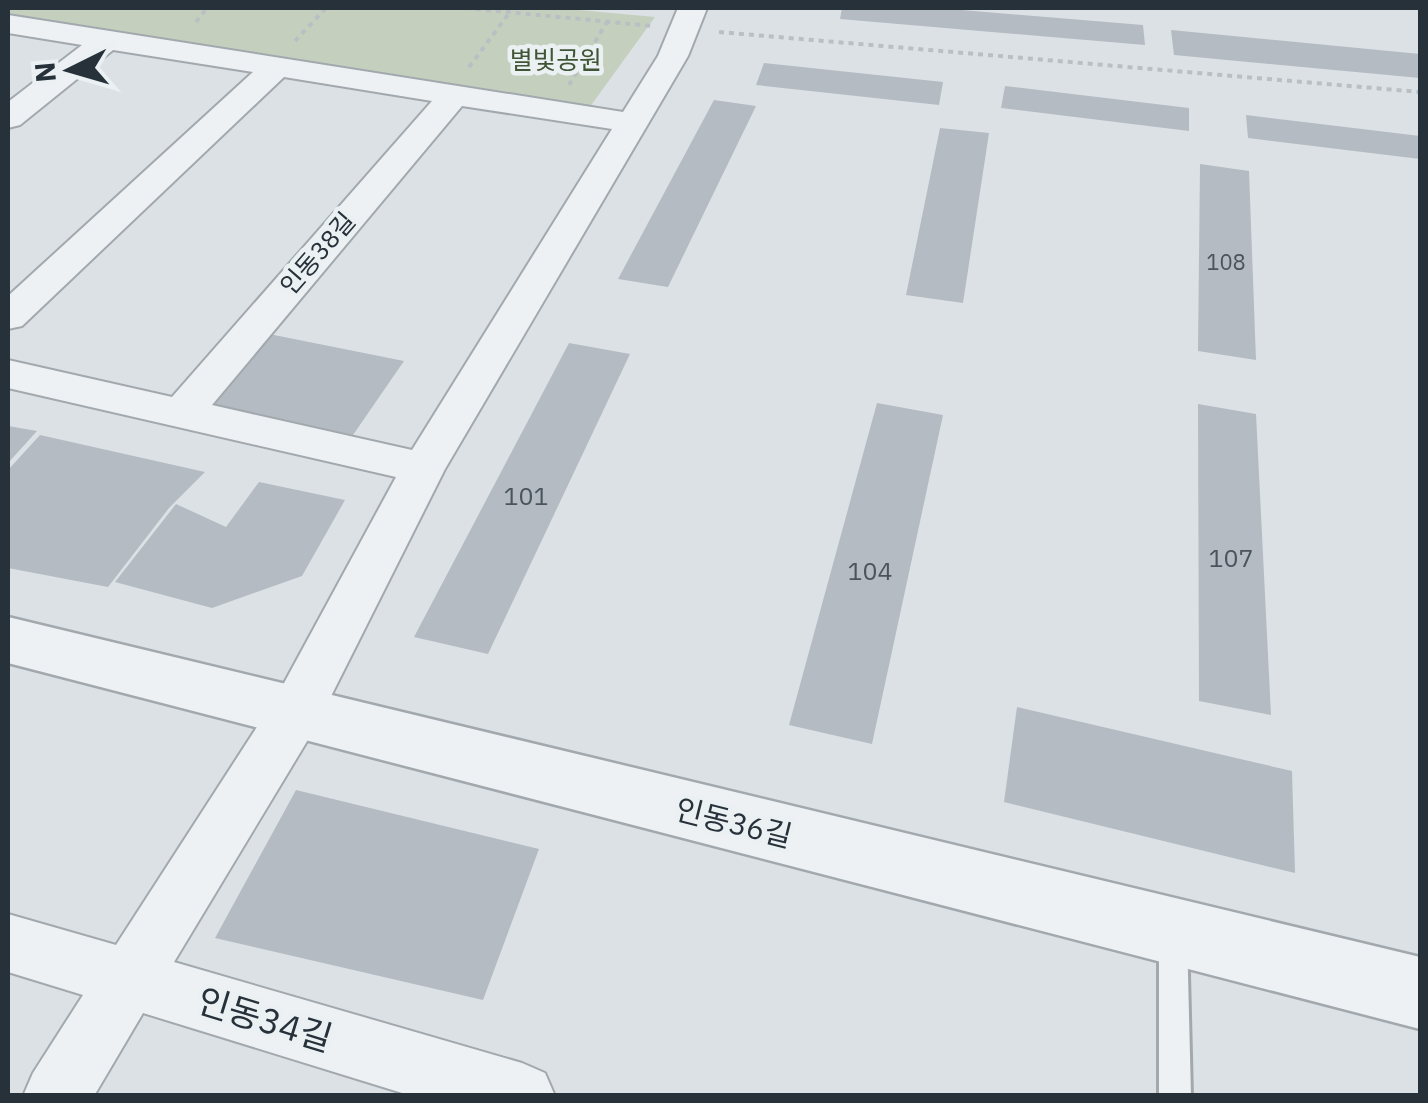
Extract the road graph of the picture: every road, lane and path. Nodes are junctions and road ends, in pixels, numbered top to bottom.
1 (466, 8) edge
2 (510, 12) junction
3 (688, 18) edge
4 (607, 22) junction
5 (8, 24) edge
6 (107, 40) junction
7 (278, 66) junction
8 (460, 83) junction
9 (565, 92) dead end
10 (1420, 92) edge
11 (8, 118) edge
12 (633, 123) junction
13 (8, 317) edge
14 (8, 374) edge
15 (182, 414) junction
16 (423, 468) junction
17 (8, 640) edge
18 (296, 712) junction
19 (1173, 931) junction
20 (8, 943) edge
21 (126, 978) junction
22 (1420, 993) edge
23 (510, 1094) edge
24 (56, 1096) edge
25 (1174, 1096) edge

1 - 2 path
2 - 4 path
2 - 8 path
3 - 4 path
3 - 10 path
3 - 12 street
4 - 9 path
5 - 6 street
6 - 7 street
6 - 11 street
7 - 8 street
7 - 13 street
8 - 12 street
8 - 15 street, 인동38길
12 - 16 street
14 - 15 street
15 - 16 street
16 - 18 street
17 - 18 street, 인동36길
18 - 19 street, 인동36길
18 - 21 street
19 - 22 street, 인동36길
19 - 25 lane
20 - 21 street, 인동34길
21 - 23 street, 인동34길
21 - 24 street

